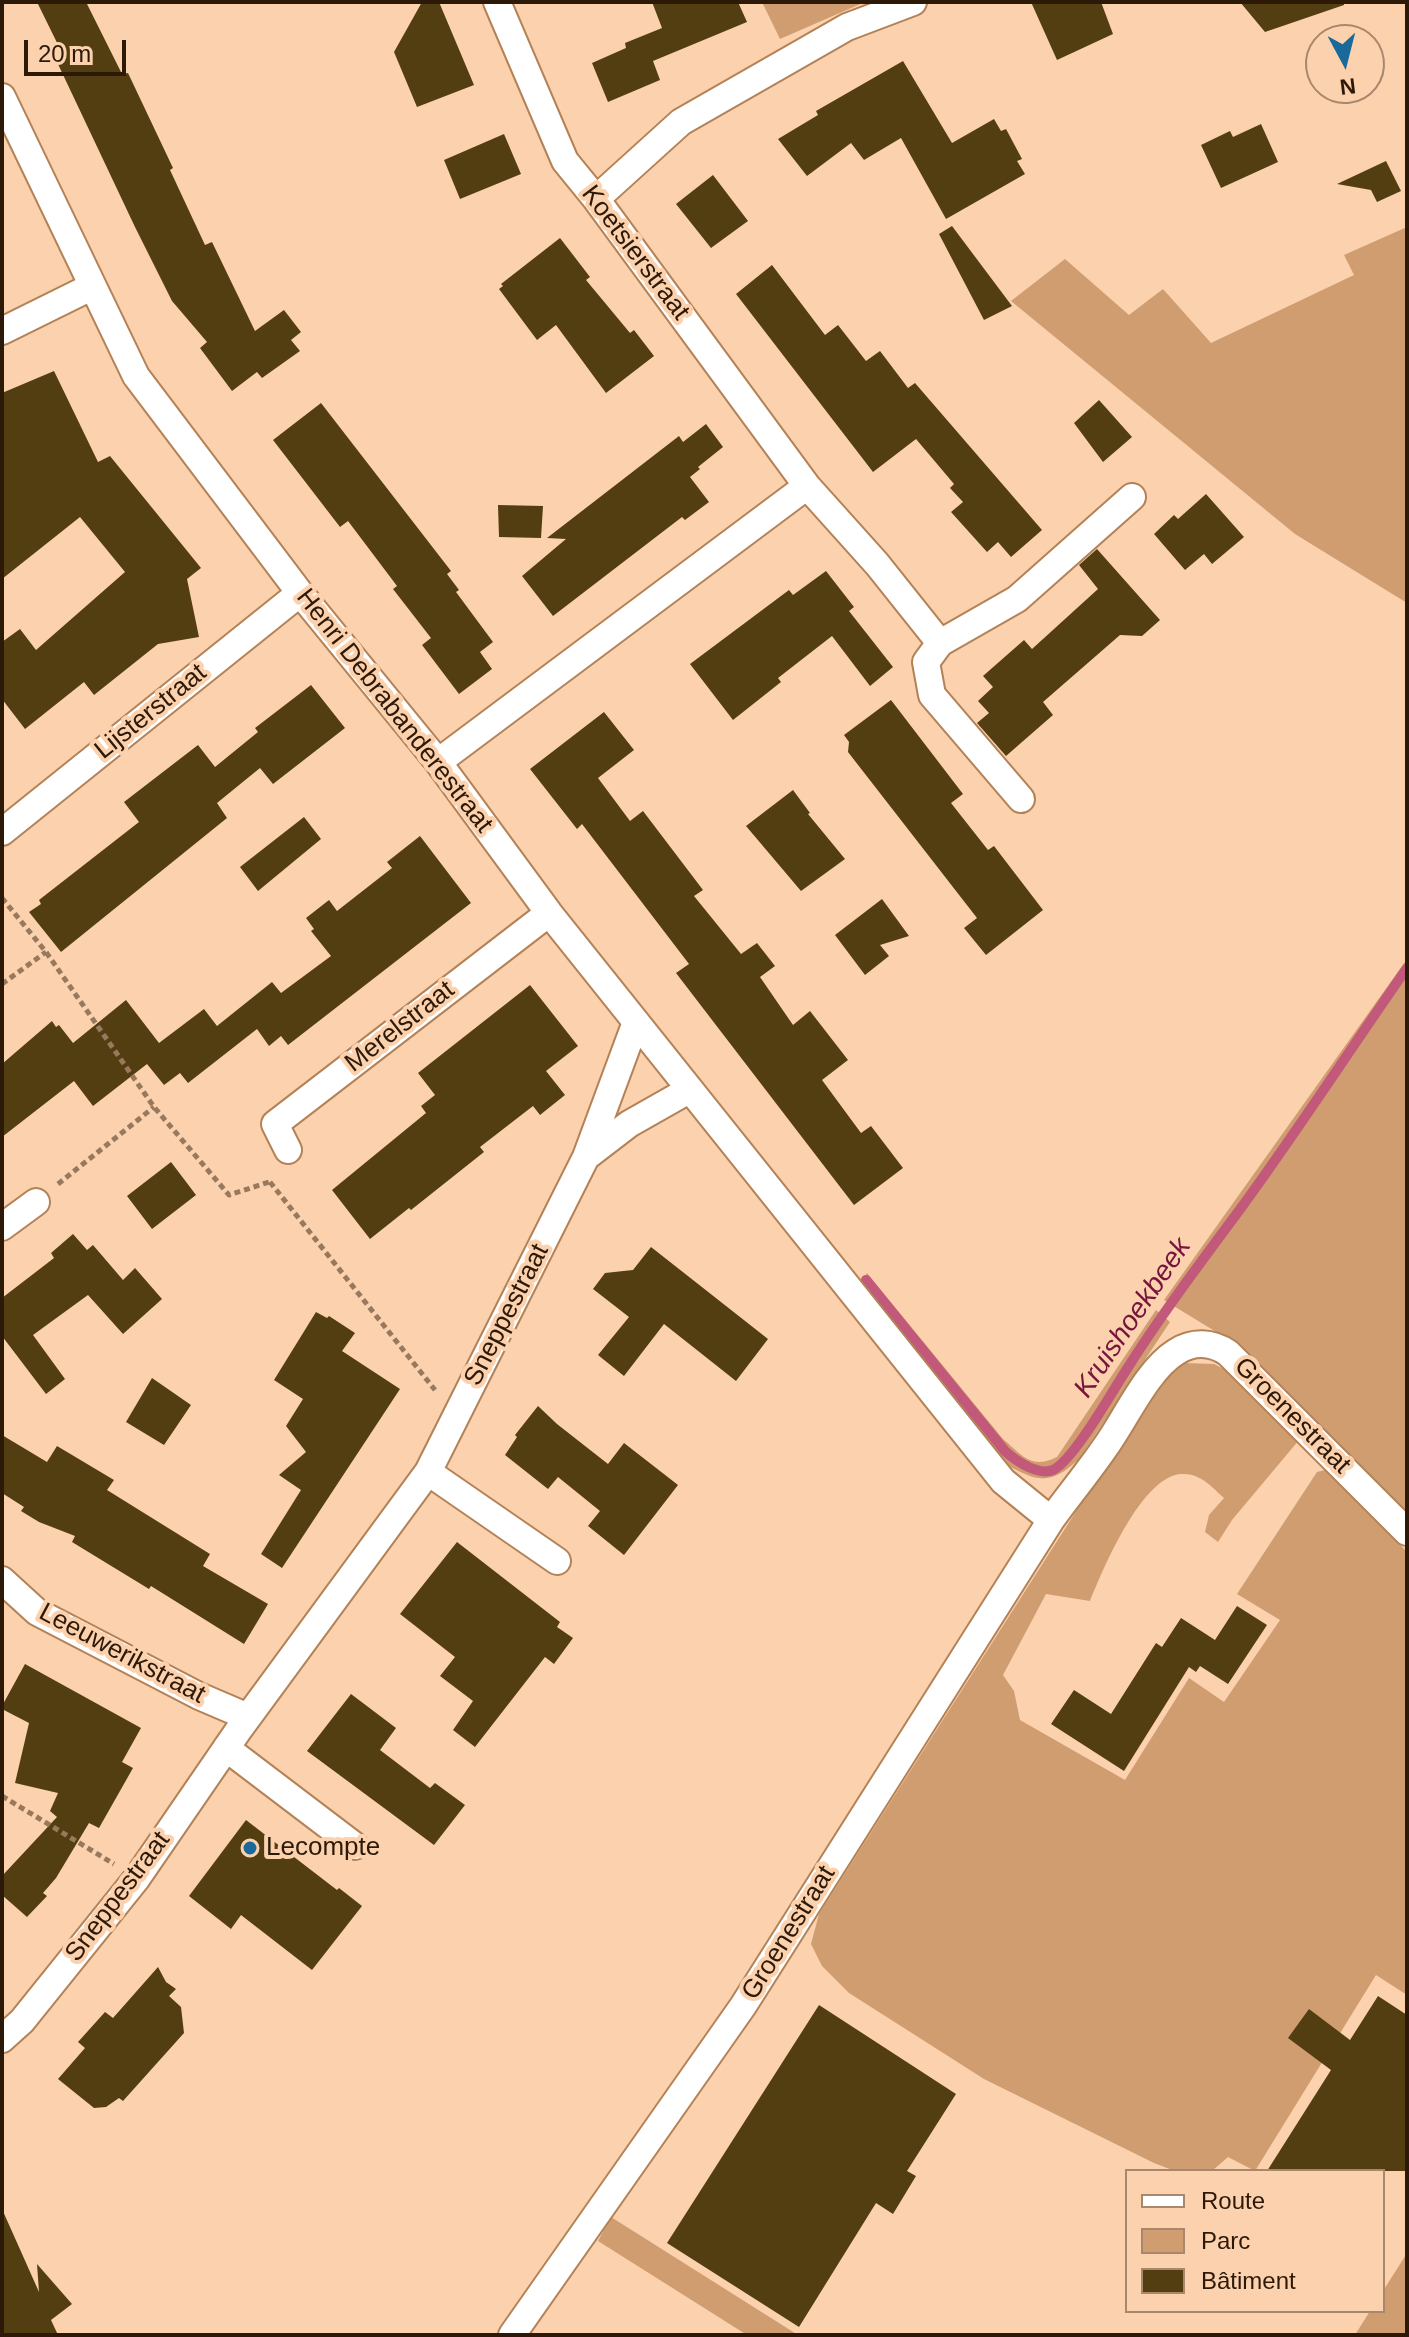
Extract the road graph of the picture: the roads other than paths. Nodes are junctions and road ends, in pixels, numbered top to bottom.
1 (497, 2) edge
2 (913, 2) edge
3 (2, 97) edge
4 (596, 199) junction
5 (91, 287) junction
6 (2, 331) edge
7 (807, 486) junction
8 (1132, 497) dead end
9 (300, 593) junction
10 (940, 643) junction
11 (438, 762) junction
12 (1021, 799) dead end
13 (2, 832) edge
14 (549, 913) junction
15 (636, 1022) junction
16 (689, 1090) junction
17 (288, 1150) road end
18 (586, 1157) junction
19 (36, 1202) road end
20 (2, 1227) edge
21 (428, 1472) junction
22 (1051, 1520) junction
23 (1407, 1532) edge
24 (557, 1561) dead end
25 (2, 1580) edge
26 (248, 1717) junction
27 (226, 1748) junction
28 (355, 1846) dead end
29 (2, 2039) edge
30 (512, 2335) edge

1 - 4 street, Koetsierstraat
2 - 4 street
3 - 5 street, Henri Debrabanderestraat
4 - 7 street, Koetsierstraat
5 - 6 street
5 - 9 street, Henri Debrabanderestraat
7 - 10 street, Koetsierstraat
7 - 11 street
8 - 10 street
9 - 11 street, Henri Debrabanderestraat
9 - 13 street, Lijsterstraat
10 - 12 street
11 - 14 street, Henri Debrabanderestraat
14 - 15 street, Henri Debrabanderestraat
14 - 17 street, Merelstraat
15 - 16 street, Henri Debrabanderestraat
15 - 18 street, Sneppestraat
16 - 18 street, Sneppestraat
16 - 22 street, Henri Debrabanderestraat
18 - 21 street, Sneppestraat
19 - 20 street
21 - 24 street
21 - 26 street, Sneppestraat
22 - 23 street, Groenestraat
22 - 30 street, Groenestraat
25 - 26 street, Leeuwerikstraat
26 - 27 street, Sneppestraat
27 - 28 street
27 - 29 street, Sneppestraat

